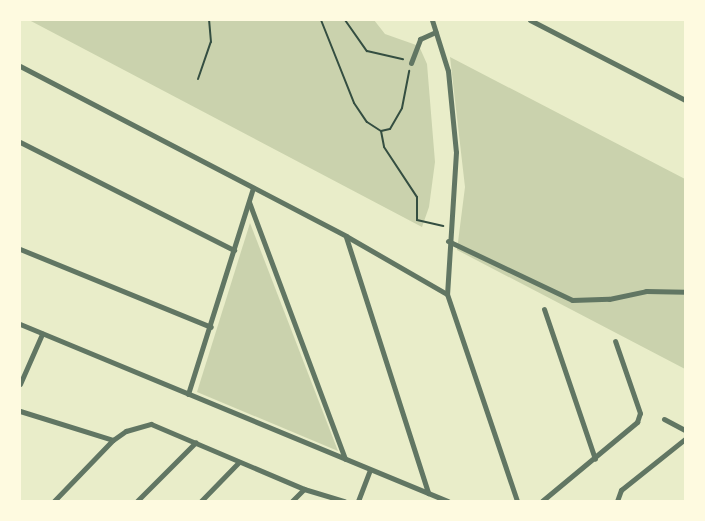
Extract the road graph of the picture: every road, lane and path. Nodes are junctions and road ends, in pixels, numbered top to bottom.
1 (209, 20) edge
2 (321, 20) edge
3 (345, 20) edge
4 (432, 20) edge
5 (530, 20) edge
6 (436, 32) junction
7 (412, 61) junction
8 (20, 66) edge
9 (198, 79) dead end
10 (685, 100) edge
11 (381, 132) junction
12 (20, 142) edge
13 (253, 188) junction
14 (248, 202) junction
15 (450, 227) junction
16 (346, 236) junction
17 (448, 241) junction
18 (20, 249) edge
19 (234, 250) junction
20 (685, 292) edge
21 (447, 294) junction
22 (544, 308) dead end
23 (20, 324) edge
24 (211, 327) junction
25 (42, 334) junction
26 (615, 341) dead end
27 (20, 384) edge
28 (188, 394) junction
29 (21, 413) edge
30 (664, 419) dead end
31 (685, 430) edge
32 (685, 439) edge
33 (113, 440) junction
34 (196, 442) junction
35 (345, 458) junction
36 (595, 459) junction
37 (239, 462) junction
38 (370, 470) junction
39 (304, 490) junction
40 (428, 493) junction
41 (54, 501) edge
42 (137, 501) edge
43 (201, 501) edge
44 (292, 501) edge
45 (344, 501) edge
46 (358, 501) edge
47 (448, 501) edge
48 (517, 501) edge
49 (542, 501) edge
50 (618, 501) edge

1 - 9 path
2 - 11 path
3 - 7 path
4 - 6 street
5 - 10 street
6 - 7 street
6 - 15 street
7 - 11 path
8 - 13 street
11 - 15 path
12 - 19 street
13 - 14 street
13 - 16 street
14 - 19 street
14 - 35 street
15 - 17 street
16 - 21 street
16 - 40 street
17 - 20 street
17 - 21 street
18 - 24 street
19 - 24 street
21 - 48 street
22 - 36 street
23 - 25 street
24 - 28 street
25 - 27 street
25 - 28 street
26 - 36 street
28 - 35 street
29 - 33 street
30 - 31 street
32 - 50 street
33 - 34 street
33 - 41 street
34 - 37 street
34 - 42 street
35 - 38 street
36 - 49 street
37 - 39 street
37 - 43 street
38 - 40 street
38 - 46 street
39 - 44 street
39 - 45 street
40 - 47 street

